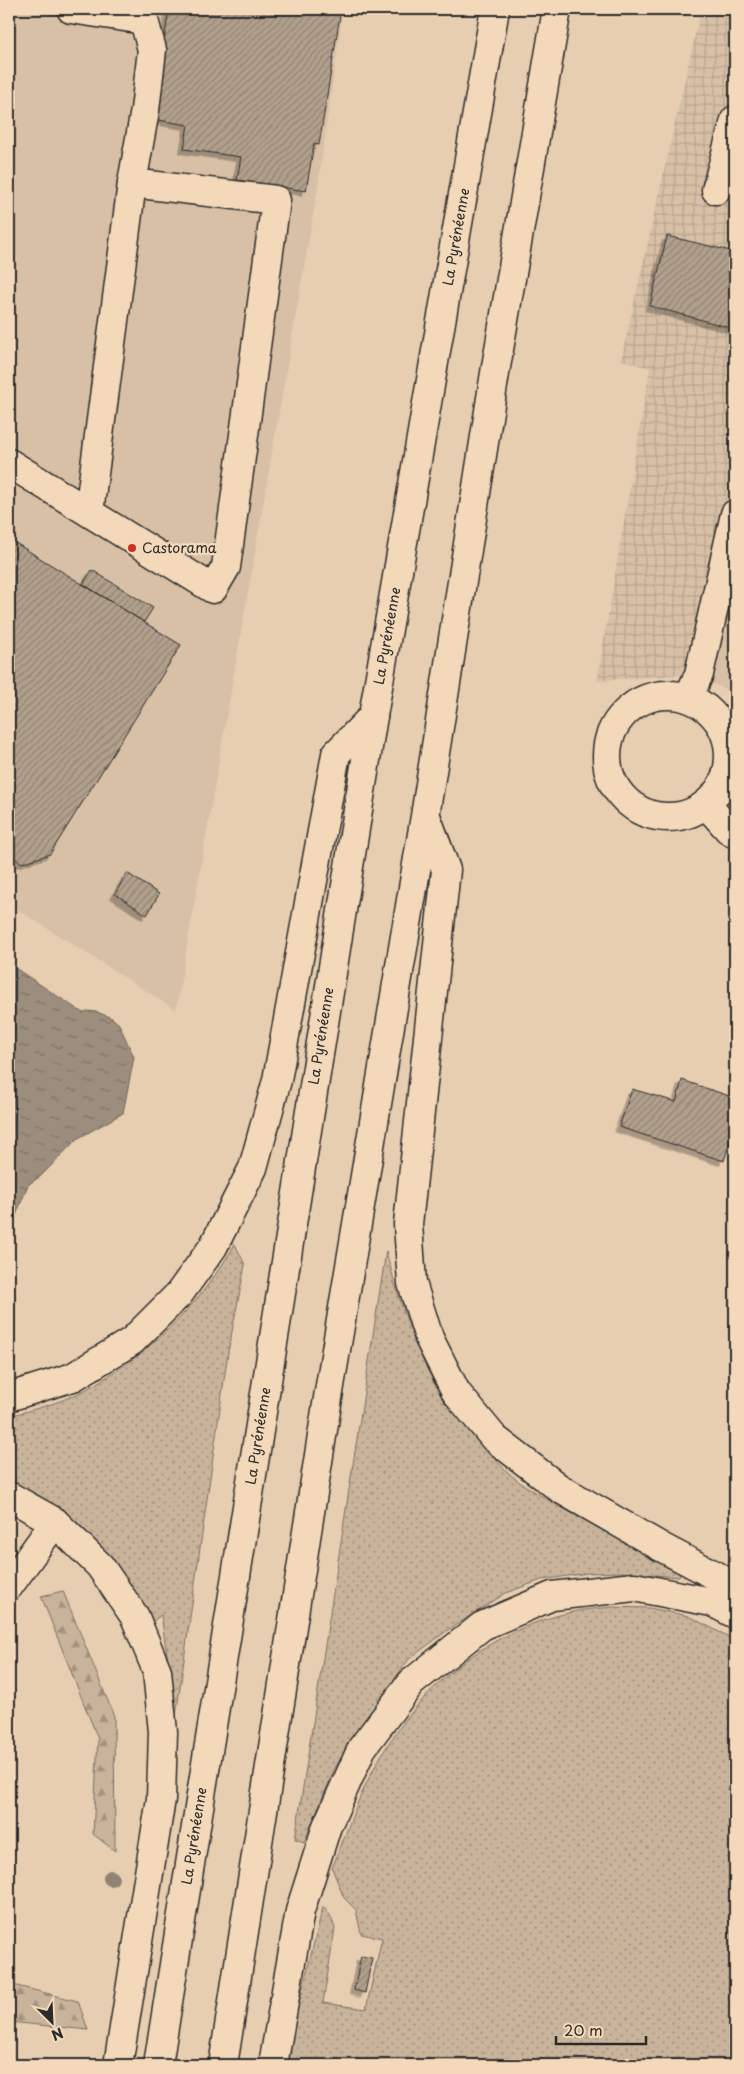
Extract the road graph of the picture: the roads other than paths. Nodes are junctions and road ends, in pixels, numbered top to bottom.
1 (71, 9) edge
2 (496, 9) edge
3 (557, 9) edge
4 (143, 15) edge
5 (735, 120) edge
6 (132, 183) junction
7 (716, 190) dead end
8 (9, 463) edge
9 (90, 512) junction
10 (735, 514) edge
11 (688, 698) junction
12 (373, 716) junction
13 (706, 804) junction
14 (425, 816) junction
15 (735, 834) edge
16 (9, 1397) edge
17 (9, 1496) edge
18 (55, 1522) junction
19 (9, 1586) edge
20 (735, 1586) edge
21 (735, 1614) edge
22 (118, 2065) edge
23 (158, 2065) edge
24 (223, 2065) edge
25 (273, 2065) edge

1 - 4 main road
2 - 12 main road, La Pyrénéenne
3 - 14 main road
4 - 6 main road
5 - 7 main road
6 - 9 main road
6 - 9 main road
8 - 9 main road
10 - 11 main road
11 - 13 main road
11 - 13 main road
12 - 16 main road
12 - 23 main road, La Pyrénéenne
13 - 15 main road
14 - 20 main road
14 - 24 main road
17 - 18 main road
18 - 19 main road
18 - 22 main road
21 - 25 main road

